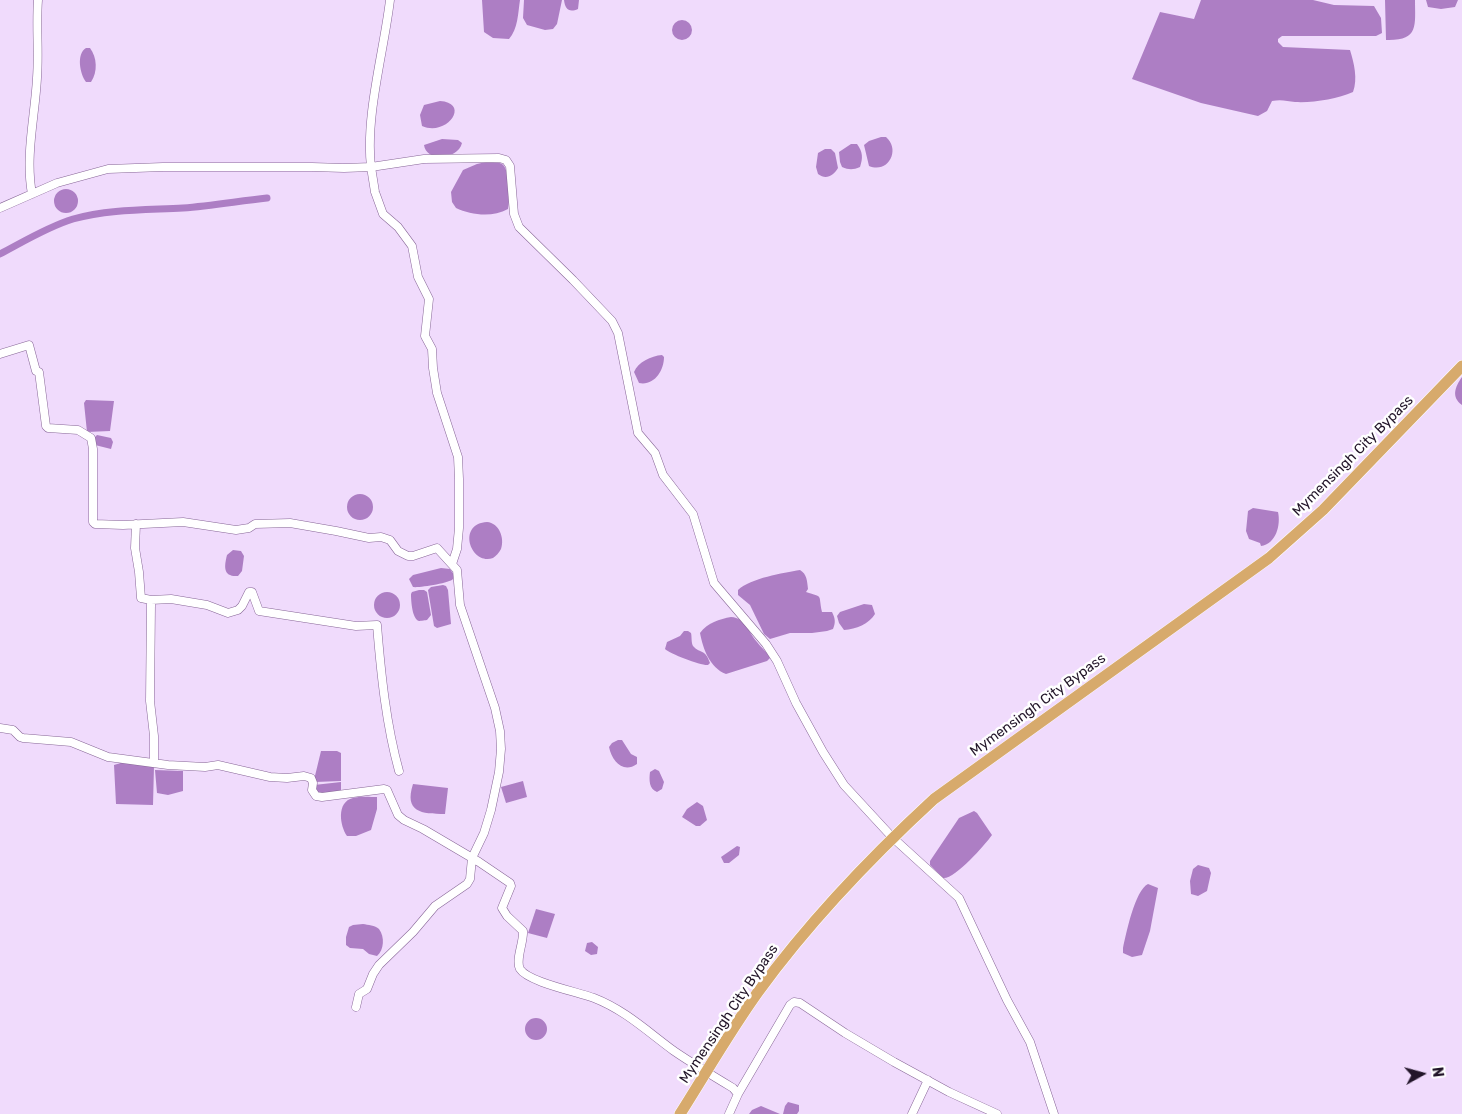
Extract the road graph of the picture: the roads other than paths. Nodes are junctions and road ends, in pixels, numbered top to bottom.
1 (38, 0) edge
2 (390, 0) edge
3 (371, 167) junction
4 (32, 194) junction
5 (0, 208) edge
6 (0, 354) edge
7 (1462, 366) edge
8 (136, 524) junction
9 (452, 564) junction
10 (151, 600) junction
11 (0, 728) edge
12 (154, 763) junction
13 (399, 771) dead end
14 (892, 837) junction
15 (472, 858) junction
16 (356, 1008) dead end
17 (707, 1072) junction
18 (928, 1080) junction
19 (738, 1094) junction
20 (680, 1114) edge
21 (729, 1114) edge
22 (912, 1114) edge
23 (997, 1114) edge
24 (1054, 1114) edge

1 - 4 street
2 - 3 street
3 - 4 street
3 - 9 street
3 - 14 street
4 - 5 street
6 - 8 street
7 - 14 highway, Mymensingh City Bypass
8 - 9 street
8 - 10 street
9 - 15 street
10 - 12 street
10 - 13 street
11 - 12 street
12 - 15 street
14 - 17 highway, Mymensingh City Bypass
14 - 24 street
15 - 16 street
15 - 17 street
17 - 19 street
17 - 20 highway, Mymensingh City Bypass
18 - 19 street
18 - 22 street
18 - 23 street
19 - 21 street

